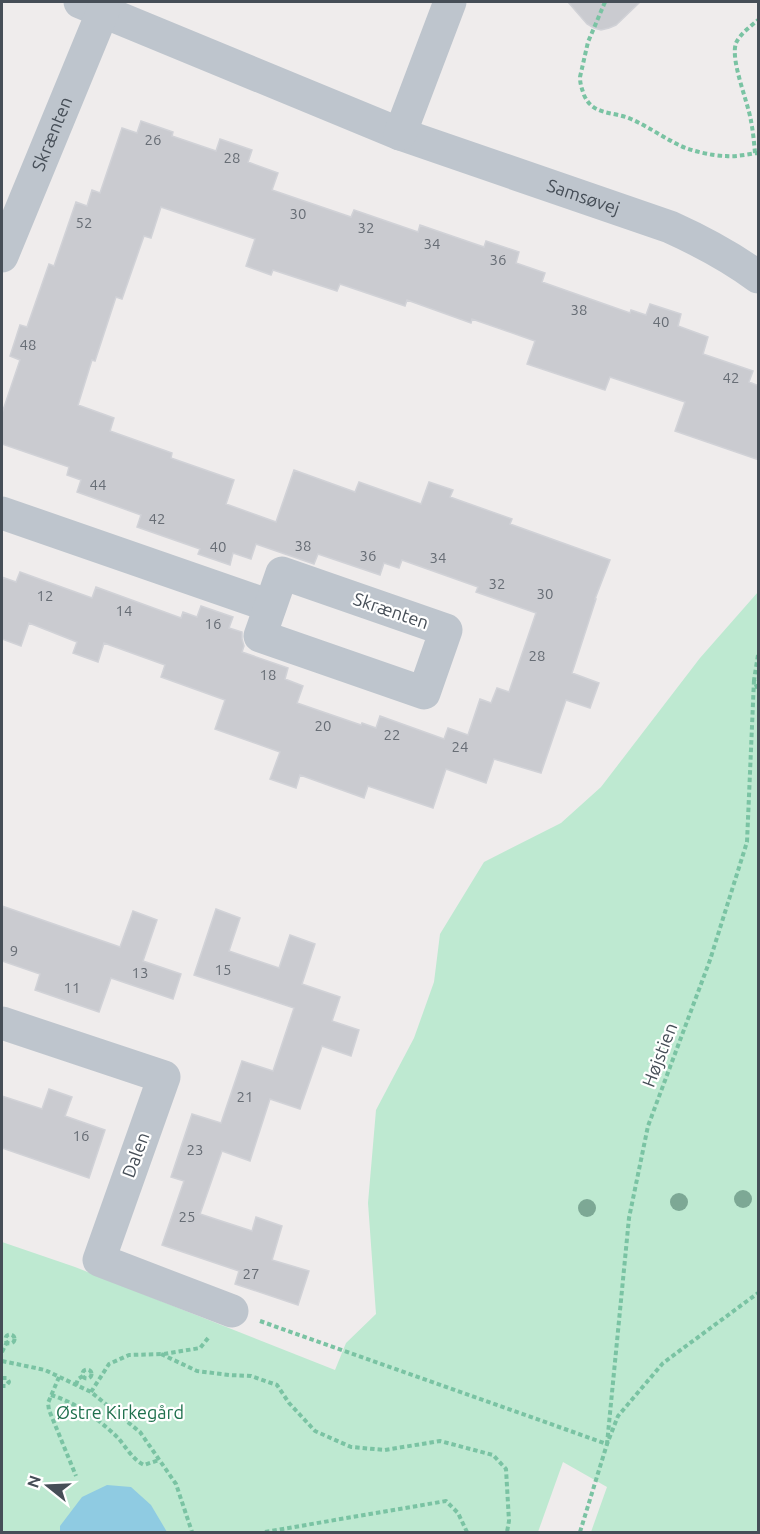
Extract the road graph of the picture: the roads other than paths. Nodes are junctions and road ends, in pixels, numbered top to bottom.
1 (450, 2) edge
2 (91, 6) edge
3 (400, 134) junction
4 (2, 256) edge
5 (759, 277) edge
6 (2, 513) edge
7 (270, 606) junction
8 (2, 1023) edge
9 (232, 1311) road end

1 - 3 street
2 - 3 street, Samsøvej
2 - 4 street, Skrænten
3 - 5 street, Samsøvej
6 - 7 street
7 - 7 street, Skrænten
8 - 9 street, Dalen

